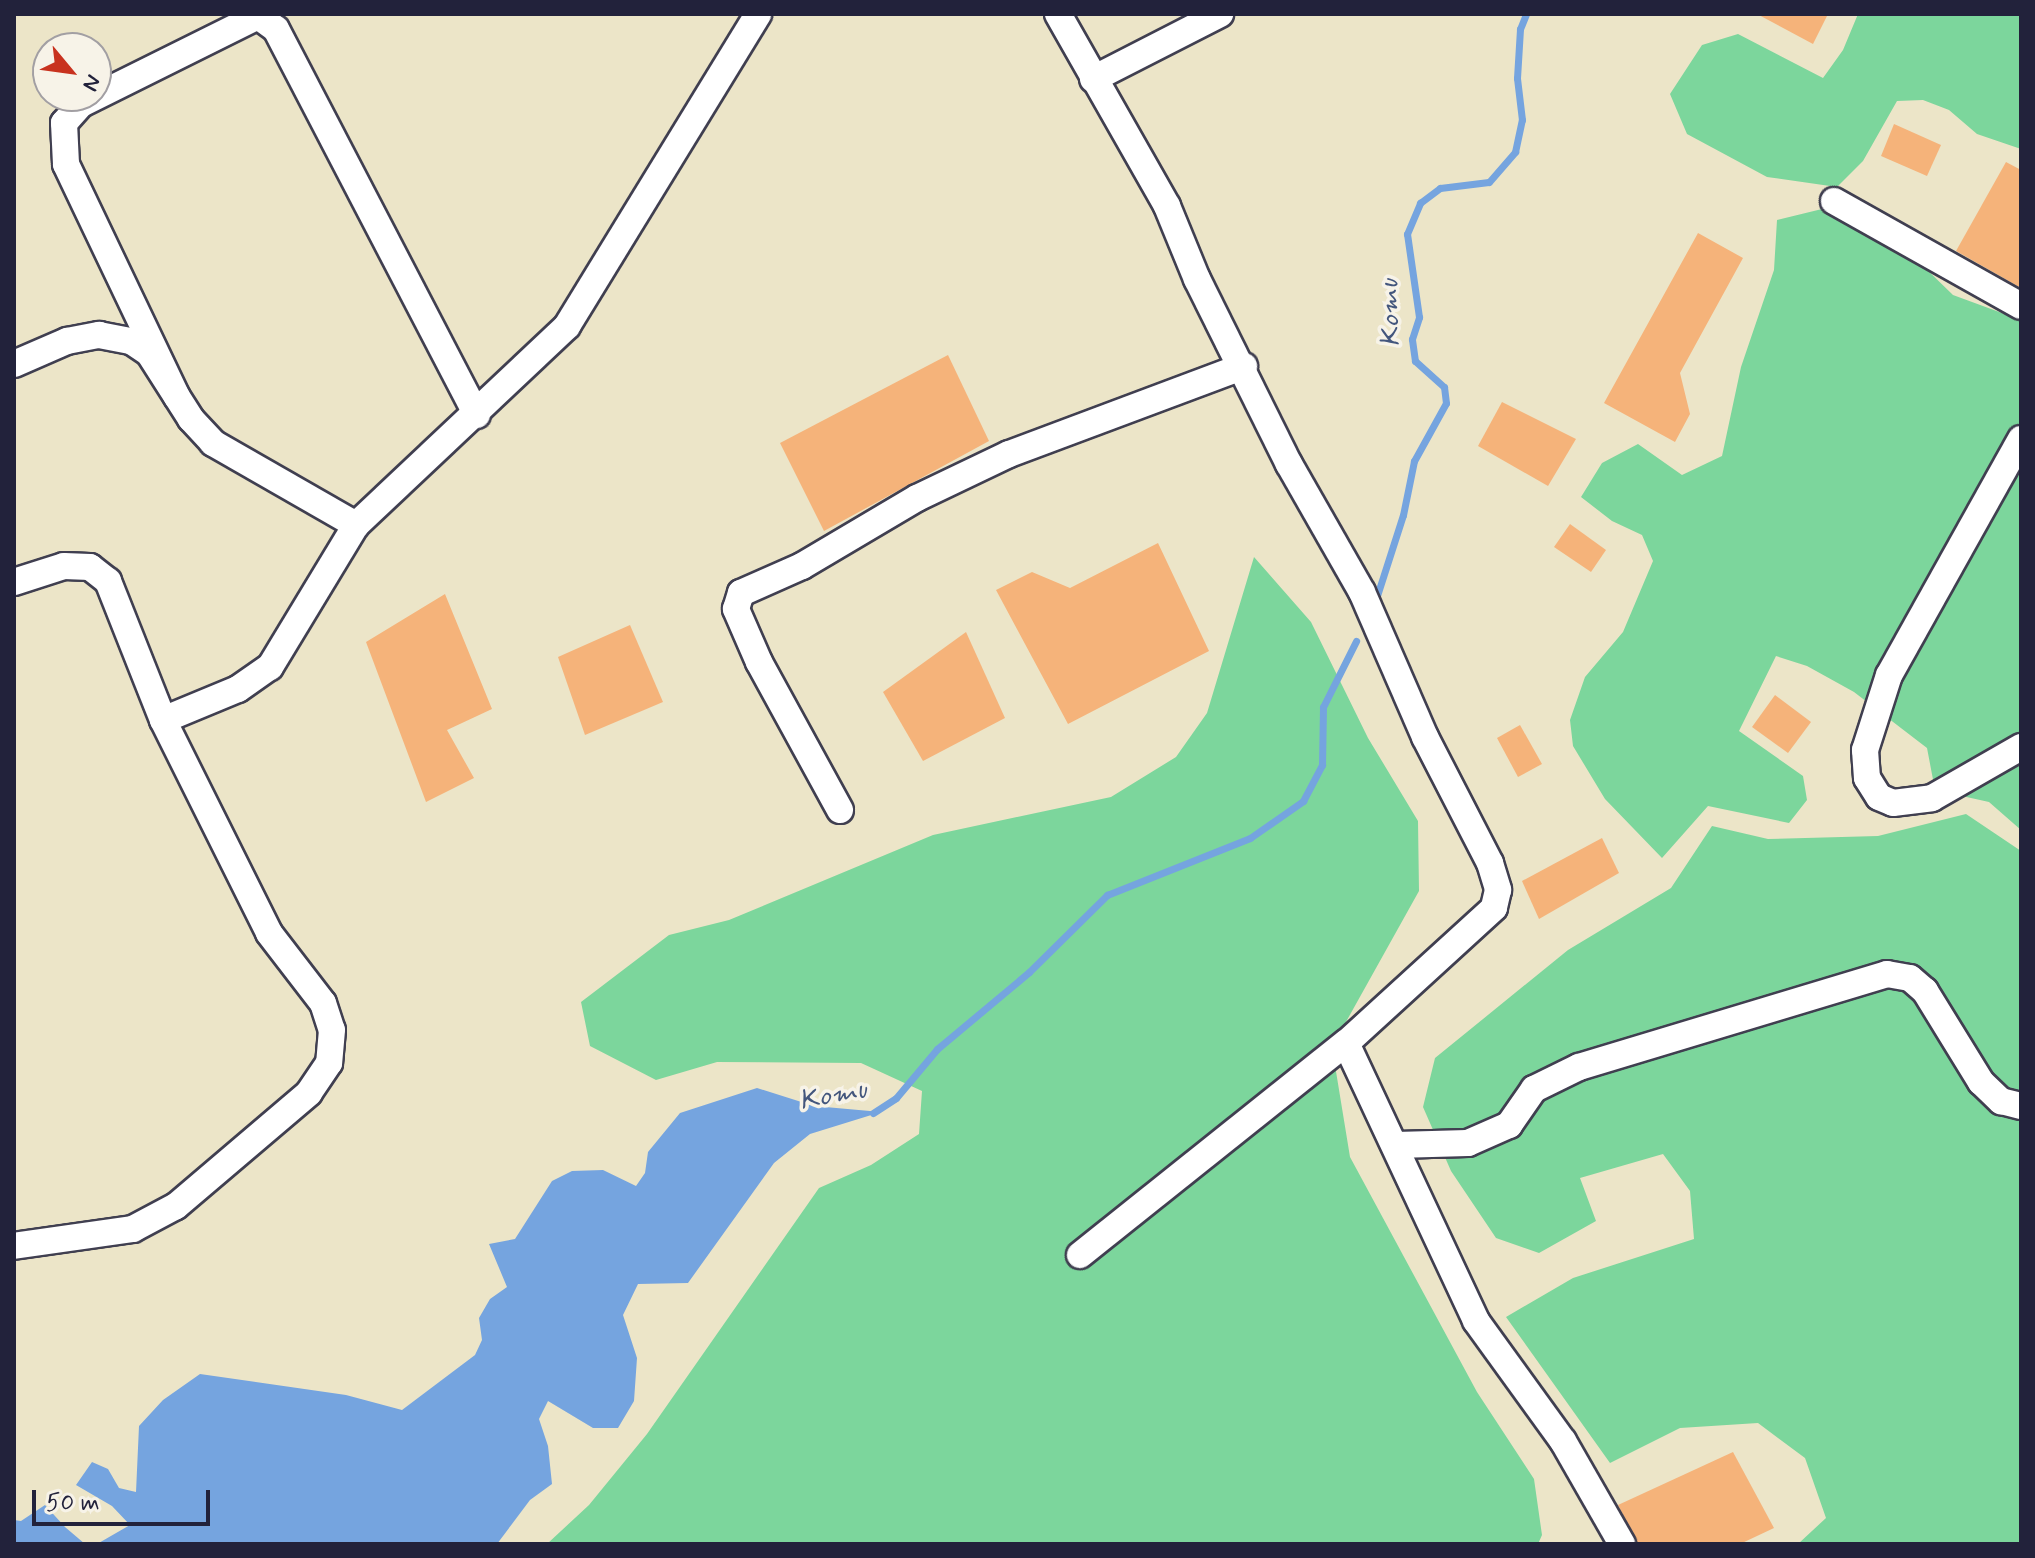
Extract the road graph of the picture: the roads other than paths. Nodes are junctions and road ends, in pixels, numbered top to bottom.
1 (758, 14) edge
2 (1058, 14) edge
3 (1220, 14) edge
4 (259, 15) edge
5 (1093, 79) junction
6 (1834, 201) dead end
7 (2021, 306) edge
8 (14, 364) edge
9 (1244, 366) junction
10 (177, 397) junction
11 (477, 415) junction
12 (2021, 439) edge
13 (356, 525) junction
14 (14, 582) edge
15 (163, 720) junction
16 (2021, 747) edge
17 (840, 810) dead end
18 (1346, 1043) junction
19 (2021, 1106) edge
20 (1396, 1145) junction
21 (14, 1246) edge
22 (1080, 1255) dead end
23 (1622, 1544) edge

1 - 11 street
2 - 5 street
3 - 5 street
4 - 10 street
4 - 11 street
5 - 9 street
6 - 7 street
8 - 10 street
9 - 17 street
9 - 18 street
10 - 13 street
11 - 13 street
12 - 16 street
13 - 15 street
14 - 15 street
15 - 21 street
18 - 20 street
18 - 22 street
19 - 20 street
20 - 23 street

